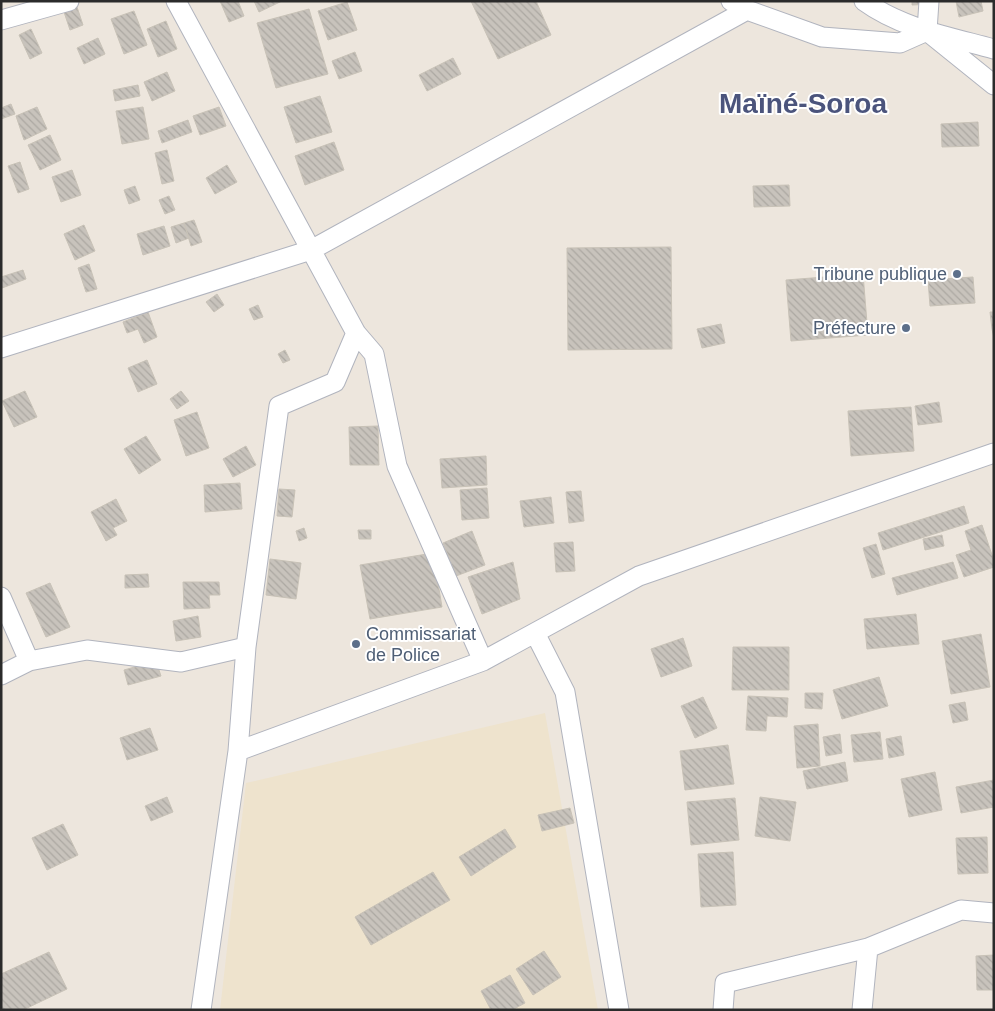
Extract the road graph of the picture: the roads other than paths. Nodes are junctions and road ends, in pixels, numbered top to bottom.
1 (69, 1) edge
2 (176, 1) edge
3 (864, 1) edge
4 (930, 1) edge
5 (739, 6) edge
6 (1, 20) edge
7 (928, 31) junction
8 (994, 49) edge
9 (994, 85) edge
10 (311, 250) junction
11 (356, 333) junction
12 (1, 348) edge
13 (994, 453) edge
14 (1, 597) edge
15 (535, 633) junction
16 (246, 647) junction
17 (29, 661) junction
18 (484, 661) junction
19 (1, 675) edge
20 (238, 751) junction
21 (994, 913) edge
22 (868, 948) junction
23 (201, 1010) edge
24 (618, 1010) edge
25 (723, 1010) edge
26 (862, 1010) edge

1 - 6 street
2 - 10 street
3 - 7 street
4 - 7 street
5 - 7 street
5 - 10 street
7 - 8 street
7 - 9 street
10 - 11 street
10 - 12 street
11 - 16 street
11 - 18 street
13 - 15 street
14 - 17 street
15 - 18 street
15 - 24 street
16 - 17 street
16 - 20 street
17 - 19 street
18 - 20 street
20 - 23 street
21 - 22 street
22 - 25 street
22 - 26 street

